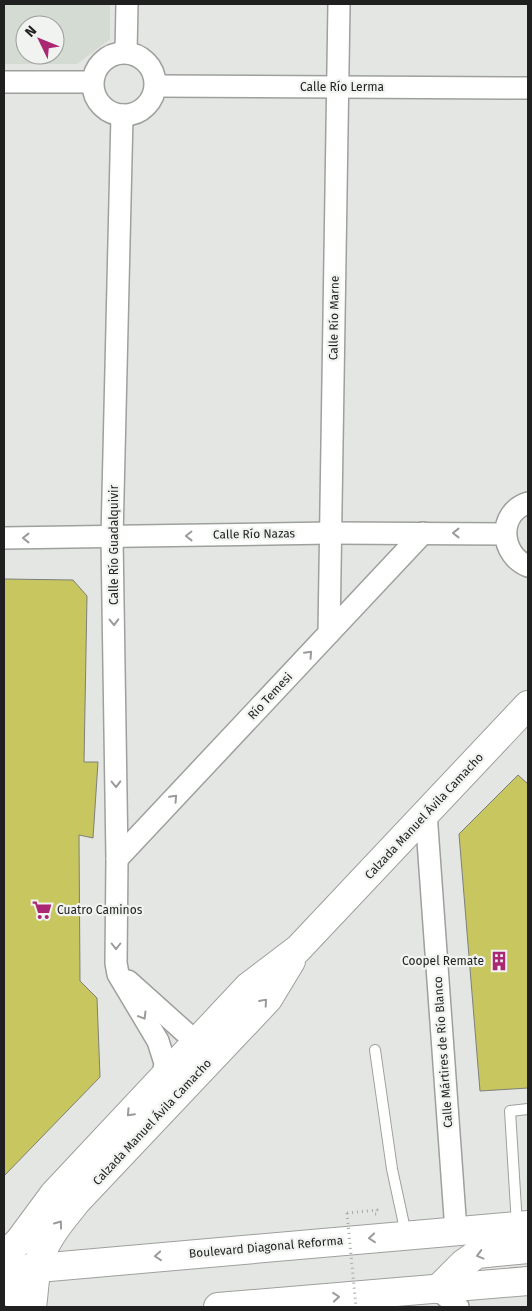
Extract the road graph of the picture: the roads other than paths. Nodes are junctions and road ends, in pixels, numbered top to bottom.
1 (127, 4) edge
2 (340, 4) edge
3 (126, 52) junction
4 (4, 74) edge
5 (4, 82) edge
6 (92, 82) junction
7 (156, 86) junction
8 (338, 87) junction
9 (528, 88) edge
10 (122, 115) junction
11 (528, 503) edge
12 (331, 533) junction
13 (423, 533) junction
14 (505, 534) junction
15 (4, 538) edge
16 (112, 538) junction
17 (528, 566) edge
18 (329, 632) junction
19 (528, 705) edge
20 (426, 813) junction
21 (117, 859) junction
22 (298, 949) junction
23 (118, 974) junction
24 (241, 1027) junction
25 (196, 1042) junction
26 (375, 1050) dead end
27 (163, 1077) junction
28 (528, 1109) edge
29 (456, 1231) junction
30 (525, 1233) edge
31 (406, 1234) junction
32 (4, 1257) edge
33 (37, 1267) junction
34 (4, 1271) edge
35 (528, 1281) edge
36 (4, 1285) edge
37 (438, 1289) junction
38 (28, 1307) edge
39 (32, 1307) edge
40 (218, 1307) edge
41 (458, 1307) edge

1 - 3 street
2 - 8 street, Calle Río Marne
3 - 6 street
3 - 7 street
4 - 5 lane
5 - 6 street
6 - 10 street
7 - 8 street, Calle Río Lerma
7 - 10 street
8 - 9 street, Calle Río Lerma
8 - 12 street, Calle Río Marne
10 - 16 street, Calle Río Guadalquivir
11 - 14 street
12 - 13 street, Calle Río Nazas
12 -> 16 street, Calle Río Nazas
12 - 18 street, Calle Río Marne
14 -> 13 street, Calle Río Nazas
13 - 18 street, Río Temesi
14 - 17 street
16 -> 15 street, Calle Río Nazas
16 -> 21 street, Calle Río Guadalquivir
21 -> 18 street, Río Temesi
19 - 20 main road, Calzada Manuel Ávila Camacho
20 - 22 main road, Calzada Manuel Ávila Camacho
20 - 29 street, Calle Mártires de Río Blanco
21 -> 23 street, Calle Río Guadalquivir
24 -> 22 main road, Calzada Manuel Ávila Camacho
22 - 25 main road, Calzada Manuel Ávila Camacho
23 - 25 street
23 -> 27 street, Calle Río Guadalquivir
24 - 25 main road
33 -> 24 main road, Calzada Manuel Ávila Camacho
25 - 27 main road, Calzada Manuel Ávila Camacho
26 - 31 lane
27 -> 32 main road, Calzada Manuel Ávila Camacho
28 - 30 lane
29 - 30 main road, Boulevard Diagonal Reforma
29 - 31 main road, Boulevard Diagonal Reforma
30 -> 37 main road
31 -> 33 main road, Boulevard Diagonal Reforma
33 - 34 main road, Boulevard Diagonal Reforma
33 - 39 main road, Calzada Manuel Ávila Camacho
35 - 37 main road
36 - 38 main road
40 -> 37 main road
37 - 41 street

